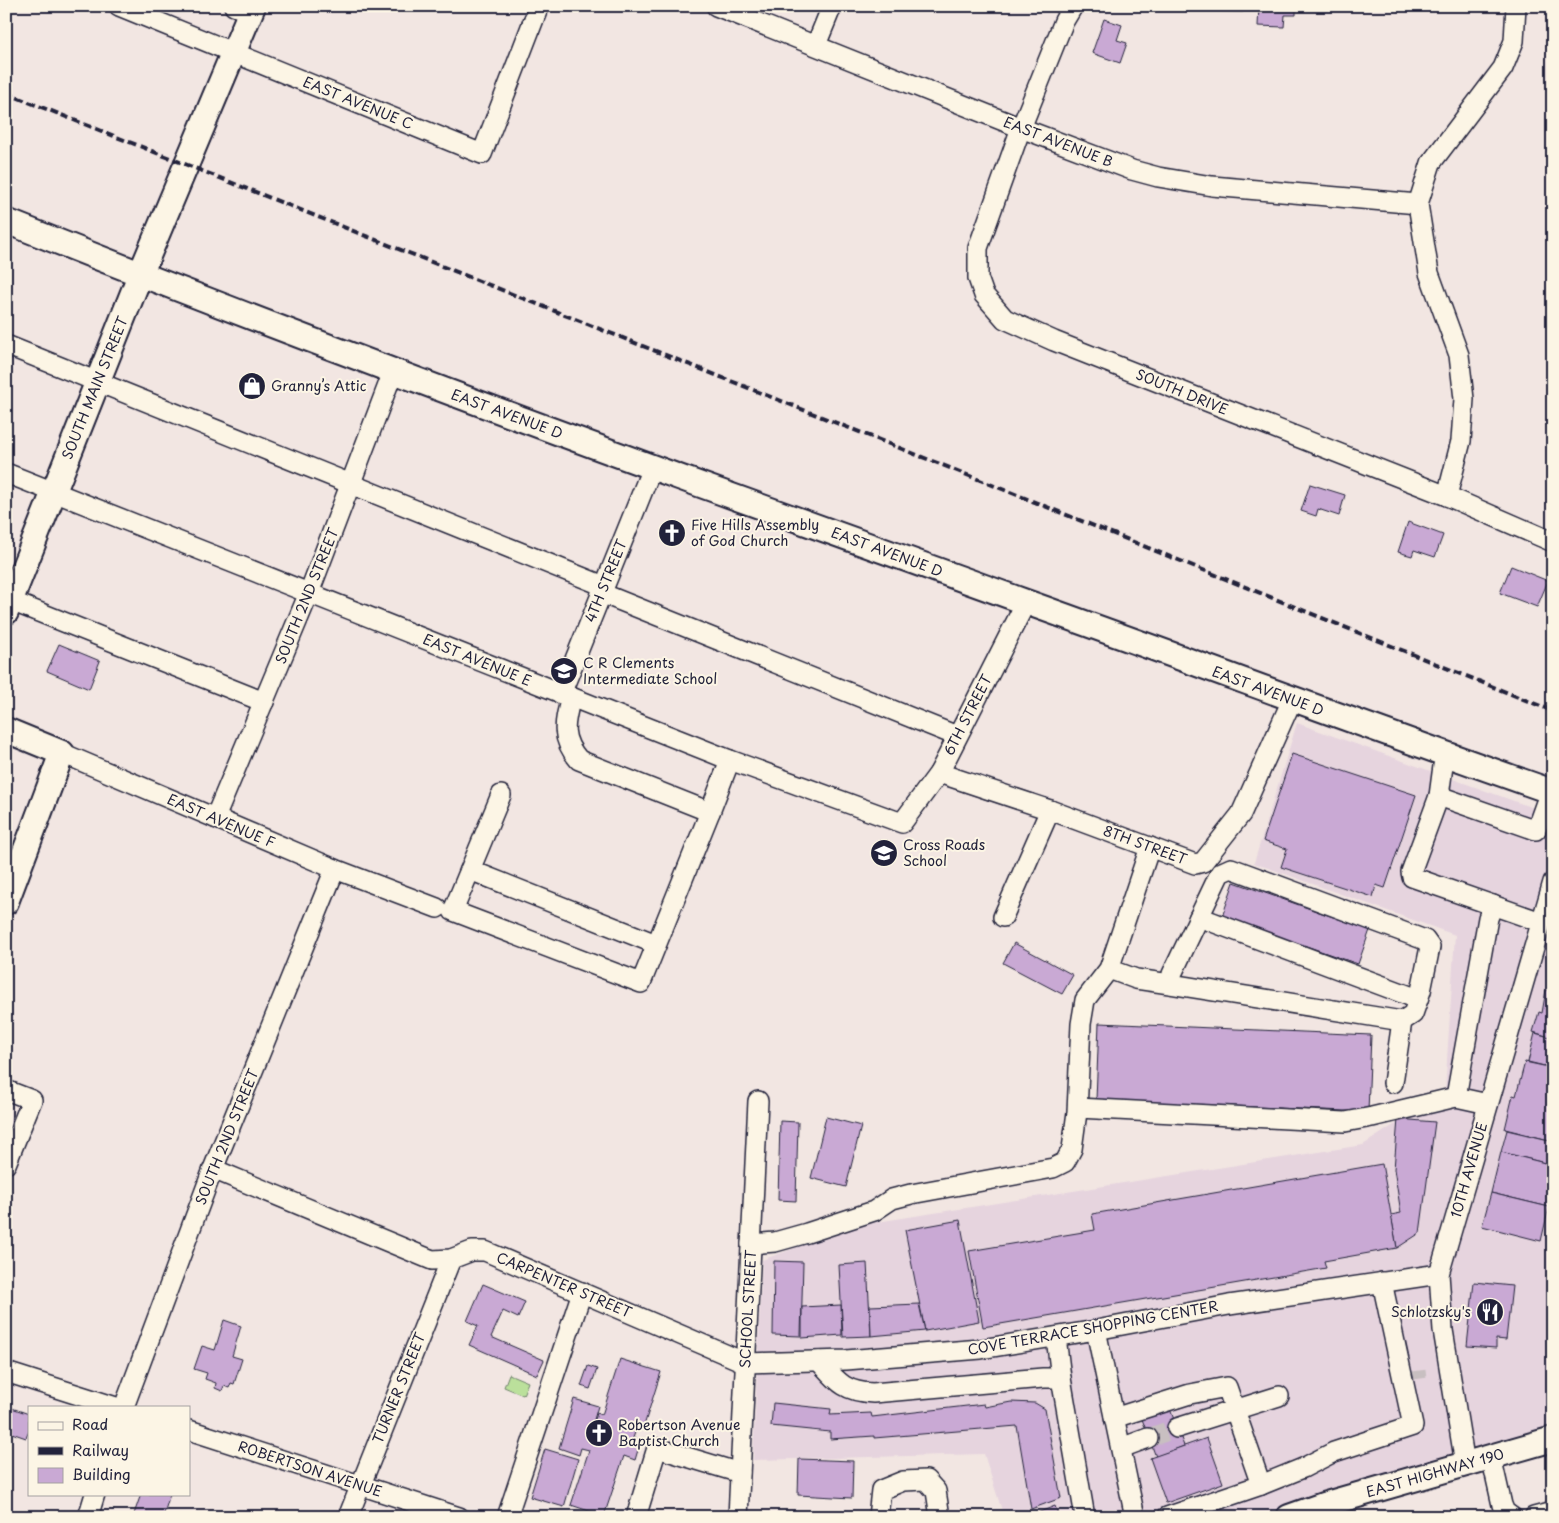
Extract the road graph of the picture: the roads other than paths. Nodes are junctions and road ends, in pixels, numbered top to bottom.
1 (119, 6) edge
2 (539, 6) edge
3 (716, 6) edge
4 (832, 6) edge
5 (1073, 6) edge
6 (1516, 6) edge
7 (246, 8) edge
8 (816, 45) junction
9 (233, 53) junction
10 (1022, 128) junction
11 (1418, 204) junction
12 (6, 221) edge
13 (140, 275) junction
14 (6, 345) edge
15 (393, 372) junction
16 (98, 382) junction
17 (652, 468) junction
18 (6, 473) edge
19 (351, 484) junction
20 (54, 492) junction
21 (1447, 496) junction
22 (1553, 542) edge
23 (603, 590) junction
24 (309, 593) junction
25 (1026, 602) junction
26 (8, 604) edge
27 (566, 696) junction
28 (1292, 700) junction
29 (264, 702) junction
30 (6, 730) edge
31 (957, 736) junction
32 (62, 753) junction
33 (1446, 755) junction
34 (730, 760) junction
35 (939, 772) junction
36 (1551, 791) edge
37 (501, 795) dead end
38 (1439, 796) junction
39 (1050, 810) junction
40 (710, 812) junction
41 (215, 818) junction
42 (902, 823) joint
43 (1150, 847) junction
44 (335, 869) junction
45 (470, 870) junction
46 (1553, 882) edge
47 (6, 902) edge
48 (1493, 906) junction
49 (438, 908) dead end
50 (1003, 917) dead end
51 (1199, 917) junction
52 (1541, 922) junction
53 (656, 944) junction
54 (1109, 969) junction
55 (1170, 984) junction
56 (1418, 999) junction
57 (1402, 1021) junction
58 (1393, 1083) dead end
59 (6, 1090) edge
60 (1456, 1097) junction
61 (758, 1101) dead end
62 (1488, 1104) junction
63 (1078, 1108) junction
64 (12, 1134) edge
65 (6, 1164) edge
66 (213, 1169) junction
67 (751, 1244) junction
68 (451, 1259) junction
69 (1439, 1274) junction
70 (1382, 1282) junction
71 (582, 1292) junction
72 (1096, 1330) junction
73 (1056, 1337) junction
74 (1398, 1357) junction
75 (819, 1361) junction
76 (746, 1363) junction
77 (6, 1372) edge
78 (1061, 1378) junction
79 (1279, 1396) dead end
80 (113, 1406) edge
81 (124, 1406) edge
82 (1235, 1410) junction
83 (1411, 1417) junction
84 (1114, 1418) junction
85 (1177, 1428) tunnel mouth
86 (190, 1430) edge
87 (1148, 1438) tunnel mouth
88 (1553, 1439) edge
89 (1121, 1448) junction
90 (1491, 1456) junction
91 (1465, 1464) junction
92 (740, 1473) junction
93 (360, 1485) junction
94 (1260, 1485) junction
95 (94, 1496) edge
96 (1553, 1512) edge
97 (1507, 1515) edge
98 (88, 1517) edge
99 (348, 1517) edge
100 (459, 1517) edge
101 (507, 1517) edge
102 (636, 1517) edge
103 (738, 1517) edge
104 (878, 1517) edge
105 (940, 1517) edge
106 (1086, 1517) edge
107 (1135, 1517) edge
108 (1167, 1517) edge
109 (1289, 1517) edge
110 (1534, 1517) edge

1 - 9 street, EAST AVENUE C
2 - 9 street, EAST AVENUE C
3 - 8 street, EAST AVENUE B
4 - 8 street
5 - 10 street, SOUTH DRIVE
6 - 11 street
7 - 9 main road, SOUTH MAIN STREET
8 - 10 street, EAST AVENUE B
9 - 13 main road, SOUTH MAIN STREET
10 - 11 street, EAST AVENUE B
10 - 21 street, SOUTH DRIVE
11 - 21 street
12 - 13 main road, EAST AVENUE D
13 - 15 main road, EAST AVENUE D
13 - 16 main road, SOUTH MAIN STREET
14 - 16 street
15 - 17 main road, EAST AVENUE D
15 - 19 street, SOUTH 2ND STREET
16 - 19 street
16 - 20 main road, SOUTH MAIN STREET
17 - 23 street, 4TH STREET
17 - 25 main road, EAST AVENUE D
18 - 20 street, EAST AVENUE E
19 - 23 street
19 - 24 street, SOUTH 2ND STREET
20 - 24 street, EAST AVENUE E
20 - 26 main road, SOUTH MAIN STREET
21 - 22 street, SOUTH DRIVE
23 - 27 street, 4TH STREET
23 - 31 street
24 - 27 street, EAST AVENUE E
24 - 29 street, SOUTH 2ND STREET
25 - 28 main road, EAST AVENUE D
25 - 31 street, 6TH STREET
26 - 29 street
27 - 34 street, EAST AVENUE E
27 - 40 street, 4TH STREET
28 - 33 main road, EAST AVENUE D
28 - 43 street, 8TH STREET
29 - 41 street, SOUTH 2ND STREET
30 - 32 main road, EAST AVENUE F
31 - 35 street, 6TH STREET
32 - 41 street, EAST AVENUE F
32 - 47 main road
33 - 36 main road, EAST AVENUE D
33 - 38 street
34 - 40 street
34 - 42 street, EAST AVENUE E
35 - 39 street, 8TH STREET
35 - 42 street, 6TH STREET
36 - 38 street
37 - 45 street
38 - 48 street
39 - 43 street, 8TH STREET
39 - 50 street
40 - 53 street
41 - 44 street, EAST AVENUE F
43 - 54 street
44 - 49 street, EAST AVENUE F
44 - 66 street, SOUTH 2ND STREET
45 - 53 street
45 - 53 street
46 - 52 street, 10TH AVENUE
48 - 52 street
48 - 60 street
51 - 55 street
51 - 56 street
51 - 56 street
52 - 62 street, 10TH AVENUE
54 - 55 street
54 - 63 street
55 - 57 street
56 - 57 street
57 - 58 street
59 - 64 street
60 - 62 street
60 - 63 street
61 - 67 street, SCHOOL STREET
62 - 69 street, 10TH AVENUE
63 - 67 street
64 - 65 street
66 - 68 street, CARPENTER STREET
66 - 81 street, SOUTH 2ND STREET
67 - 76 street, SCHOOL STREET
68 - 71 street, CARPENTER STREET
68 - 93 street, TURNER STREET
69 - 70 street, COVE TERRACE SHOPPING CENTER
69 - 91 street, 10TH AVENUE
70 - 72 street, COVE TERRACE SHOPPING CENTER
70 - 74 street
71 - 76 street, CARPENTER STREET
71 - 101 street
72 - 73 street, COVE TERRACE SHOPPING CENTER
72 - 84 street
73 - 75 street, COVE TERRACE SHOPPING CENTER
73 - 78 street
74 - 83 street
74 - 83 street
75 - 76 street, COVE TERRACE SHOPPING CENTER
75 - 78 street
76 - 92 street, SCHOOL STREET
77 - 80 street
78 - 106 street
79 - 82 street
82 - 84 street
82 - 85 street
82 - 94 street
83 - 94 street
84 - 89 street
86 - 93 street, ROBERTSON AVENUE
87 - 89 street
88 - 90 main road, EAST HIGHWAY 190
89 - 107 street
90 - 91 main road, EAST HIGHWAY 190
90 - 97 street
91 - 109 main road, EAST HIGHWAY 190
92 - 102 street
92 - 103 street, SCHOOL STREET
93 - 99 street, TURNER STREET
93 - 100 street, ROBERTSON AVENUE
94 - 108 street
95 - 98 street
96 - 110 street
104 - 105 street

